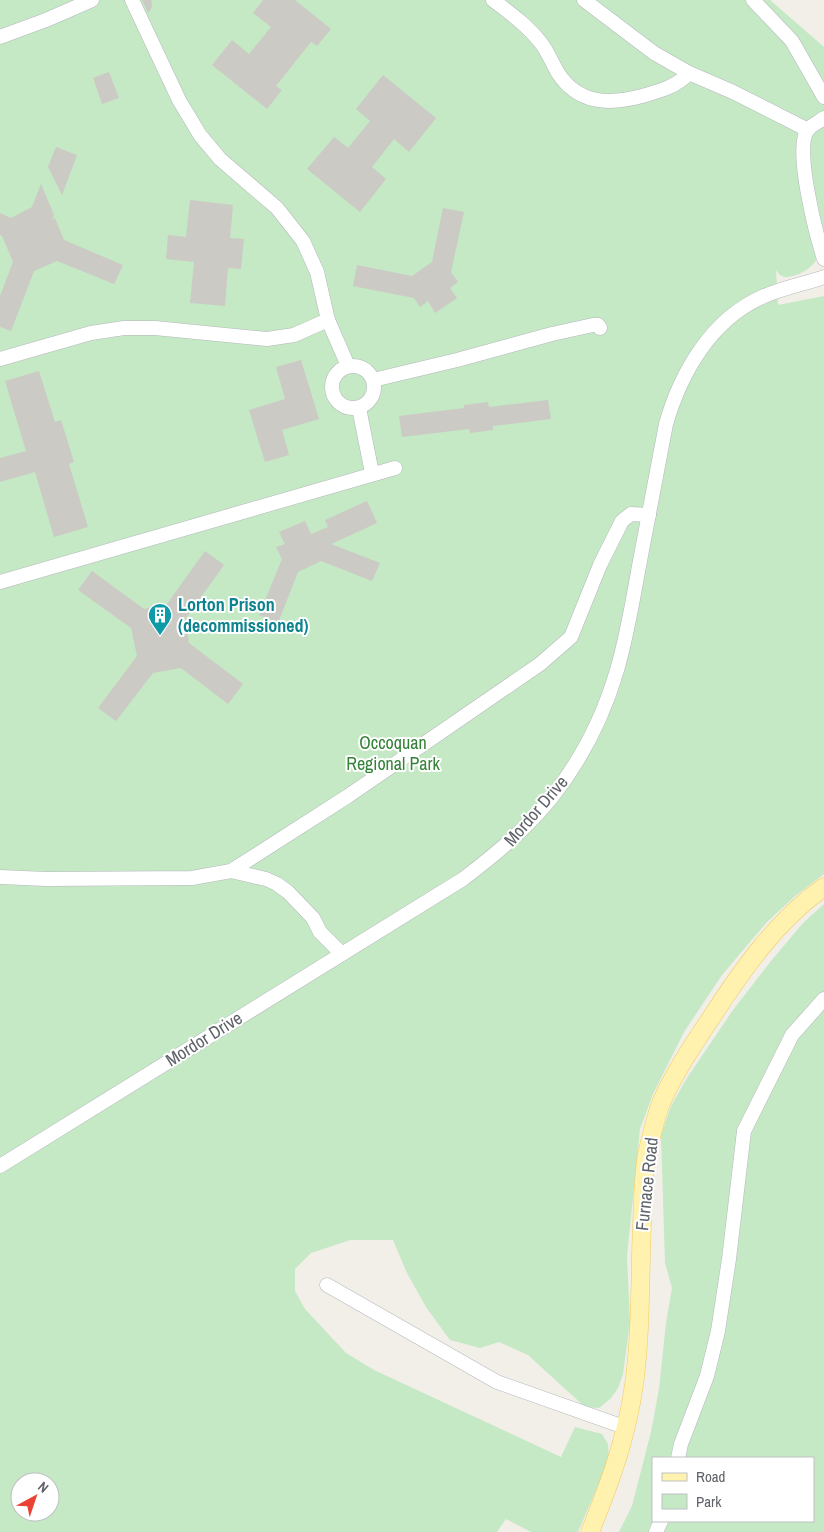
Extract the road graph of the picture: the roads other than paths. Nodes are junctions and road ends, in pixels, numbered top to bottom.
1 (92, 0) edge
2 (132, 0) edge
3 (493, 0) edge
4 (584, 0) edge
5 (753, 0) edge
6 (0, 37) edge
7 (689, 73) junction
8 (824, 97) edge
9 (824, 118) edge
10 (808, 130) junction
11 (824, 259) edge
12 (824, 277) edge
13 (328, 320) junction
14 (600, 328) dead end
15 (0, 359) edge
16 (348, 366) junction
17 (373, 380) junction
18 (358, 408) junction
19 (394, 468) dead end
20 (372, 473) junction
21 (649, 515) junction
22 (0, 582) edge
23 (231, 871) junction
24 (0, 878) edge
25 (824, 887) edge
26 (342, 954) junction
27 (824, 999) edge
28 (0, 1166) edge
29 (327, 1286) dead end
30 (626, 1428) junction
31 (678, 1457) edge
32 (590, 1532) edge

1 - 6 street
2 - 13 street
3 - 7 street
4 - 7 street
5 - 8 street
7 - 10 street
9 - 10 street
10 - 11 street
12 - 21 street, Mordor Drive
13 - 15 street
13 - 16 street
14 - 17 street
16 - 17 street
16 - 18 street
17 - 18 street
18 - 20 street
19 - 20 street
20 - 22 street
21 - 23 street
21 - 26 street, Mordor Drive
23 - 24 street
23 - 26 street
25 - 30 main road, Furnace Road
26 - 28 street, Mordor Drive
27 - 31 street
29 - 30 street
30 - 32 main road, Furnace Road

